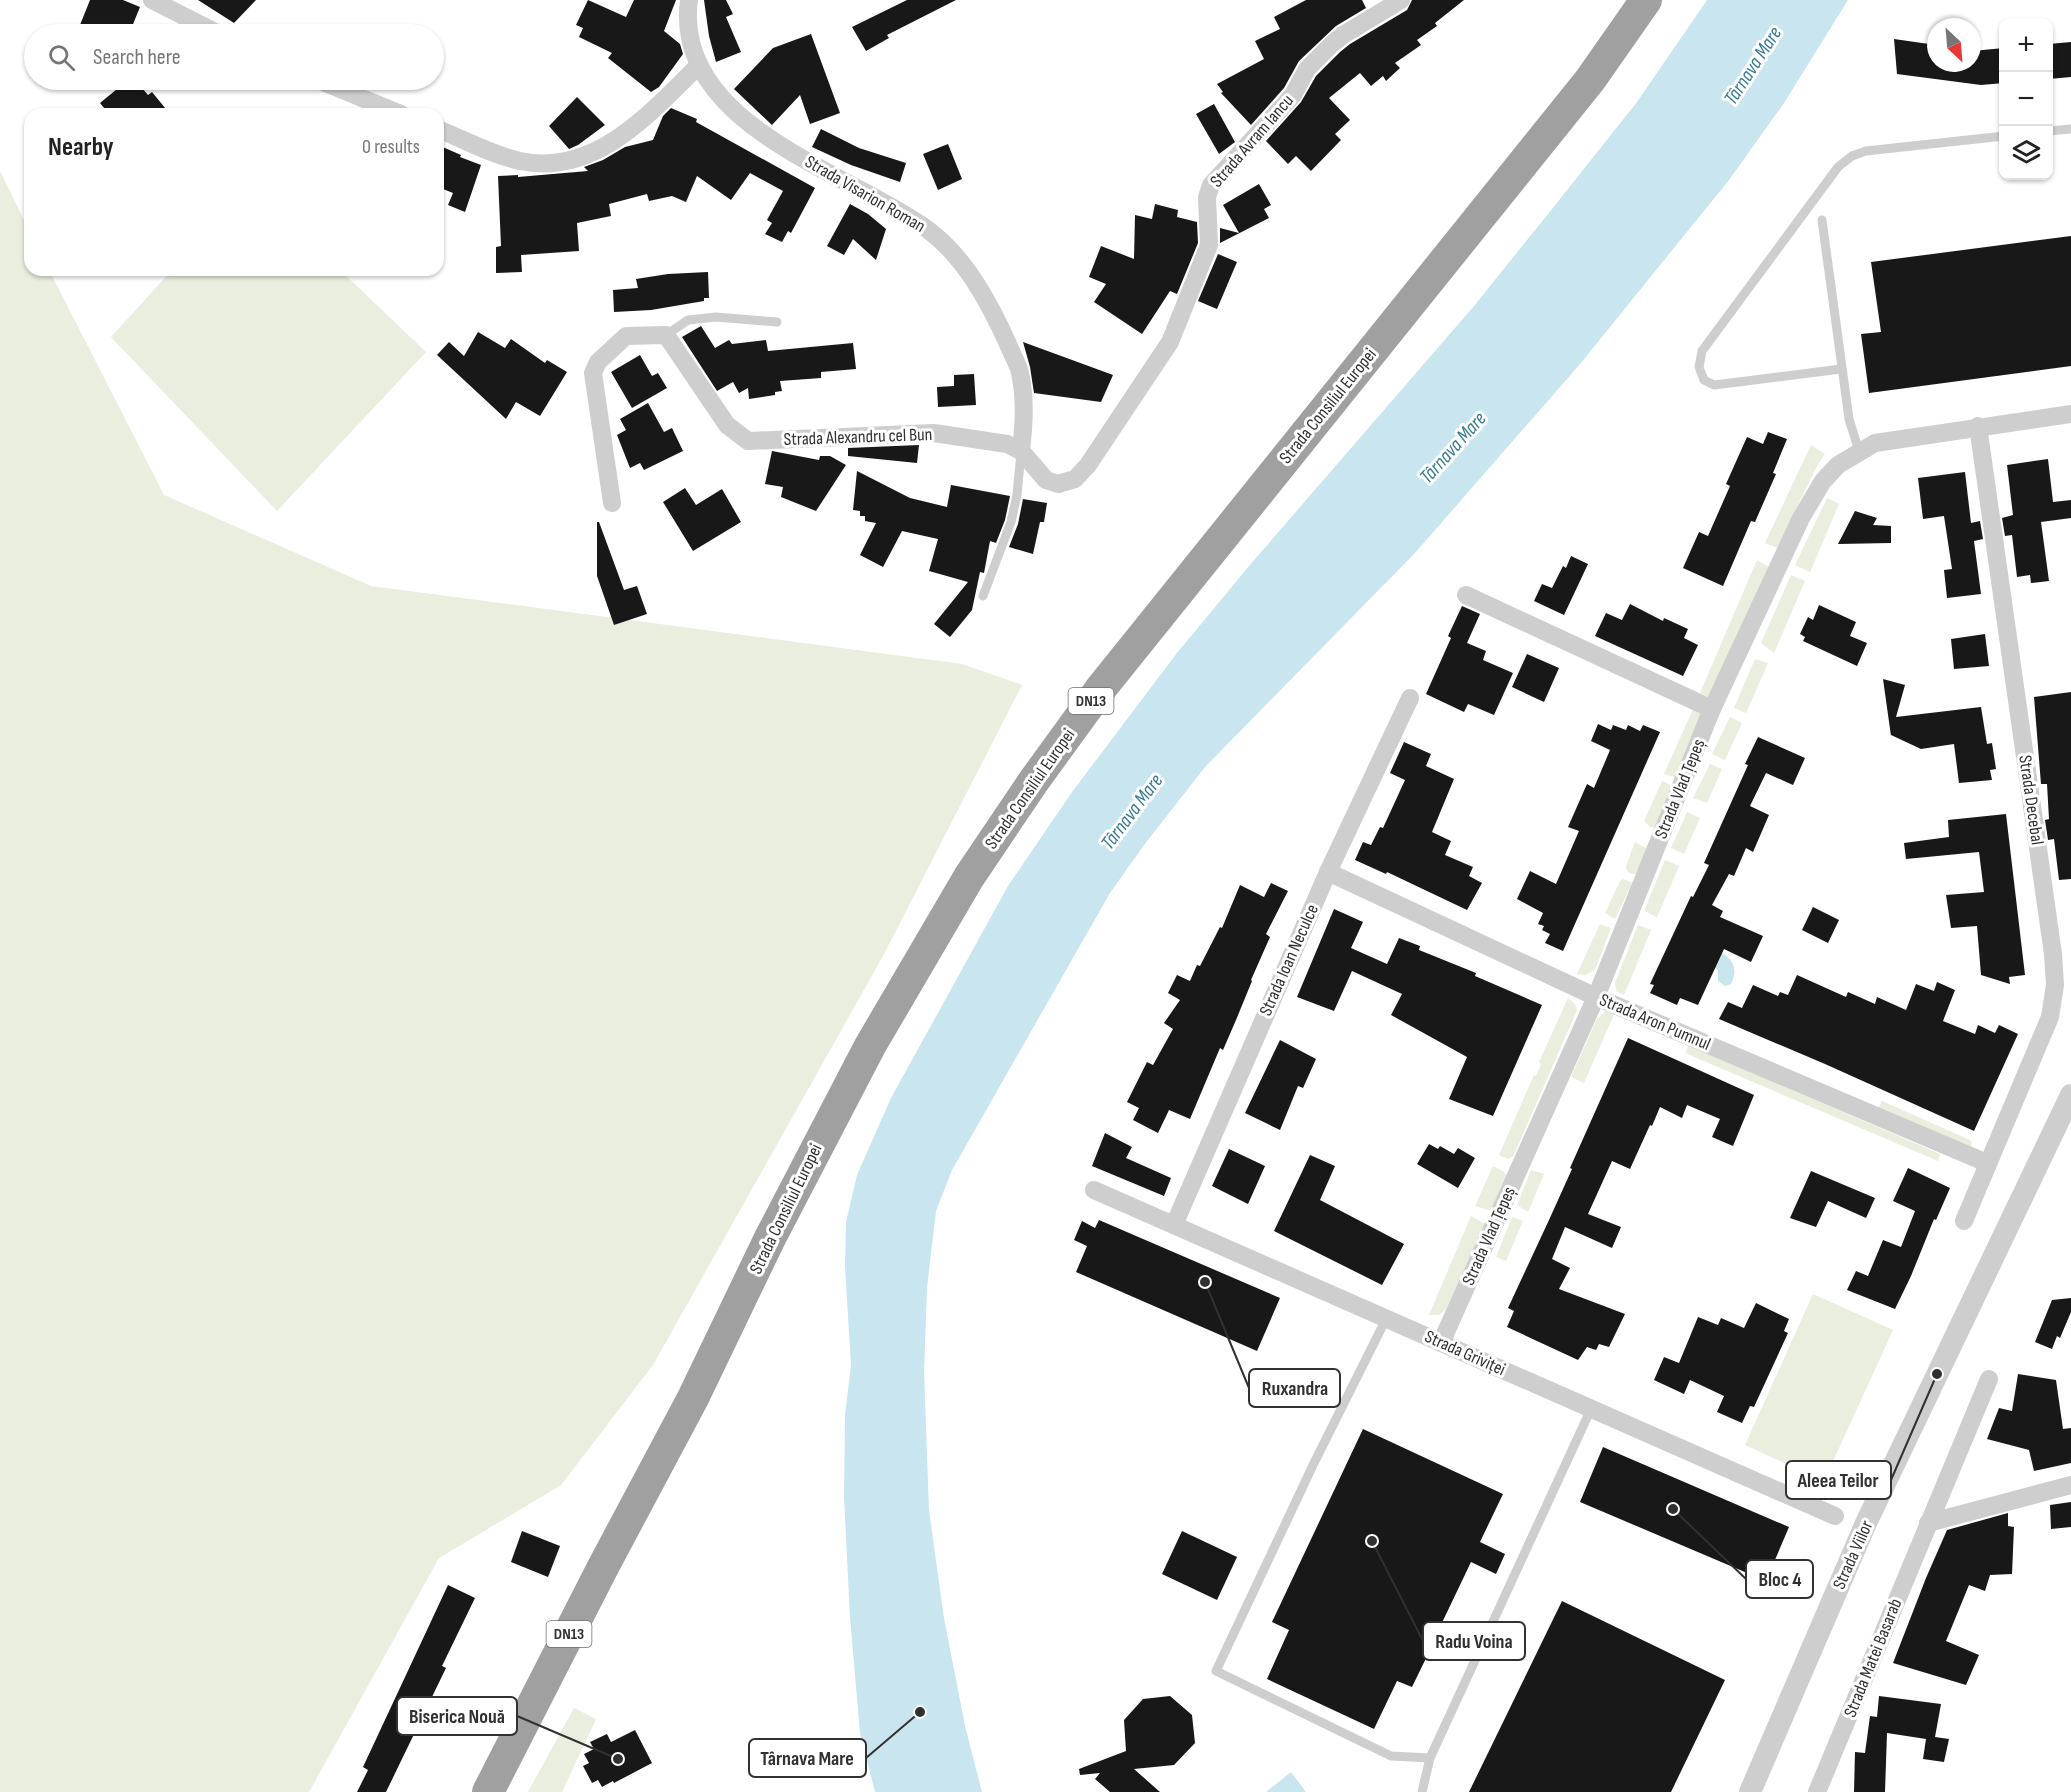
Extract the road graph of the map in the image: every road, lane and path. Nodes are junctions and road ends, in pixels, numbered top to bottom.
1 (152, 0) edge
2 (689, 0) edge
3 (1401, 0) edge
4 (1646, 0) edge
5 (199, 24) edge
6 (699, 65) junction
7 (342, 90) edge
8 (386, 108) edge
9 (2071, 129) edge
10 (444, 131) edge
11 (2053, 131) edge
12 (1999, 137) edge
13 (1822, 220) dead end
14 (777, 322) dead end
15 (666, 335) junction
16 (1841, 369) junction
17 (2071, 414) edge
18 (1978, 426) junction
19 (1021, 451) junction
20 (1859, 451) junction
21 (612, 503) dead end
22 (1466, 595) dead end
23 (983, 596) dead end
24 (1410, 698) dead end
25 (1712, 709) junction
26 (1328, 872) junction
27 (1596, 997) junction
28 (2071, 1095) edge
29 (1987, 1163) junction
30 (1094, 1190) dead end
31 (1964, 1221) dead end
32 (1174, 1225) junction
33 (1386, 1319) junction
34 (1441, 1343) junction
35 (1989, 1379) dead end
36 (1591, 1409) junction
37 (2071, 1485) edge
38 (1835, 1516) dead end
39 (1928, 1523) junction
40 (1430, 1758) junction
41 (488, 1792) edge
42 (1422, 1792) edge
43 (1750, 1792) edge
44 (1817, 1792) edge

1 - 5 street
2 - 6 street, Strada Visarion Roman
3 - 19 street, Strada Avram Iancu
4 - 41 highway, Strada Consiliul Europei / DN13
6 - 10 street
6 - 19 street, Strada Visarion Roman
7 - 8 street
9 - 11 lane
12 - 16 lane
13 - 16 lane
14 - 15 lane
15 - 19 street, Strada Alexandru cel Bun
15 - 21 street
16 - 20 lane
17 - 18 street, Strada Vlad Țepeș
18 - 20 street, Strada Vlad Țepeș
18 - 29 street, Strada Decebal
19 - 23 lane
20 - 25 street, Strada Vlad Țepeș
22 - 25 street
24 - 26 street, Strada Ioan Neculce
25 - 27 street, Strada Vlad Țepeș
26 - 27 street, Strada Aron Pumnul
26 - 32 street, Strada Ioan Neculce
27 - 29 street, Strada Aron Pumnul
27 - 34 street, Strada Vlad Țepeș
28 - 43 street, Strada Viilor
29 - 31 street, Strada Decebal
30 - 32 street, Strada Griviței
32 - 33 street, Strada Griviței
33 - 34 street, Strada Griviței
33 - 40 lane
34 - 36 street, Strada Griviței
35 - 39 street, Strada Matei Basarab
36 - 38 street, Strada Griviței
36 - 40 lane
37 - 39 street
39 - 44 street, Strada Matei Basarab
40 - 42 lane

